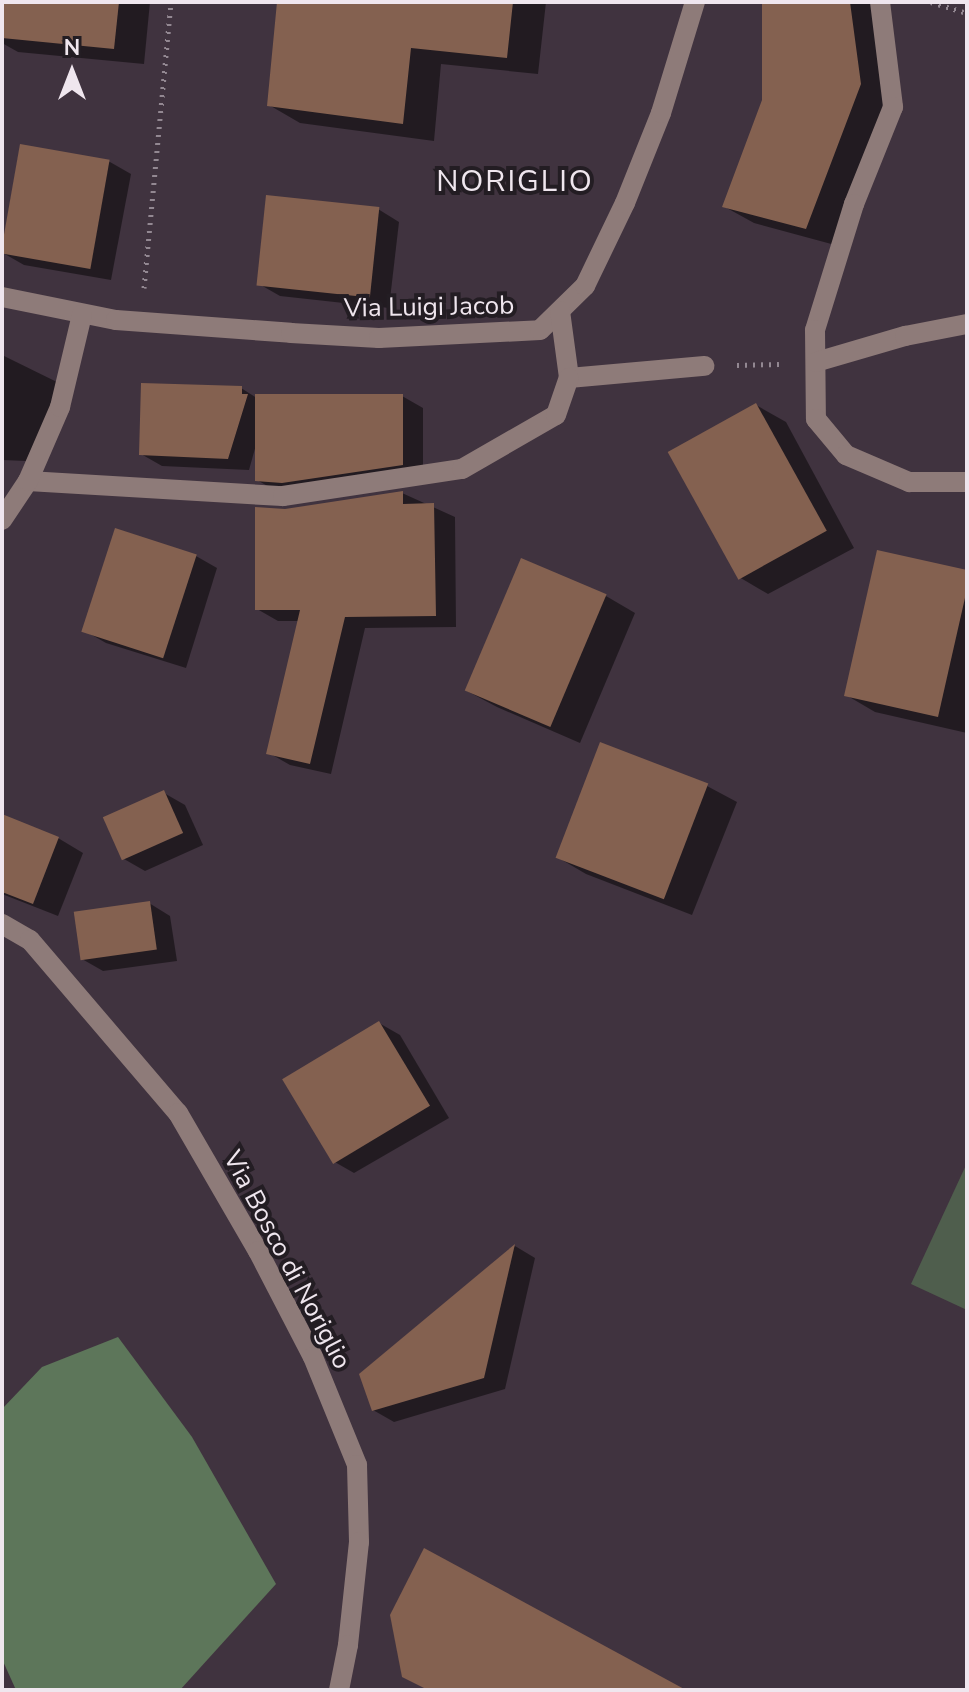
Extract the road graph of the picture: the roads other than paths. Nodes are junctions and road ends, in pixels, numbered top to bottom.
1 (695, 2) edge
2 (880, 2) edge
3 (2, 297) edge
4 (560, 311) junction
5 (82, 315) junction
6 (967, 324) edge
7 (816, 362) junction
8 (704, 366) road end
9 (569, 378) junction
10 (28, 481) junction
11 (967, 482) edge
12 (2, 520) edge
13 (2, 924) edge
14 (339, 1690) edge

1 - 4 street, Via Luigi Jacob
2 - 7 street
3 - 5 street, Via Luigi Jacob
4 - 5 street, Via Luigi Jacob
4 - 9 street
5 - 10 street
6 - 7 street
7 - 11 street
8 - 9 street
9 - 10 street
10 - 12 street
13 - 14 street, Via Bosco di Noriglio

